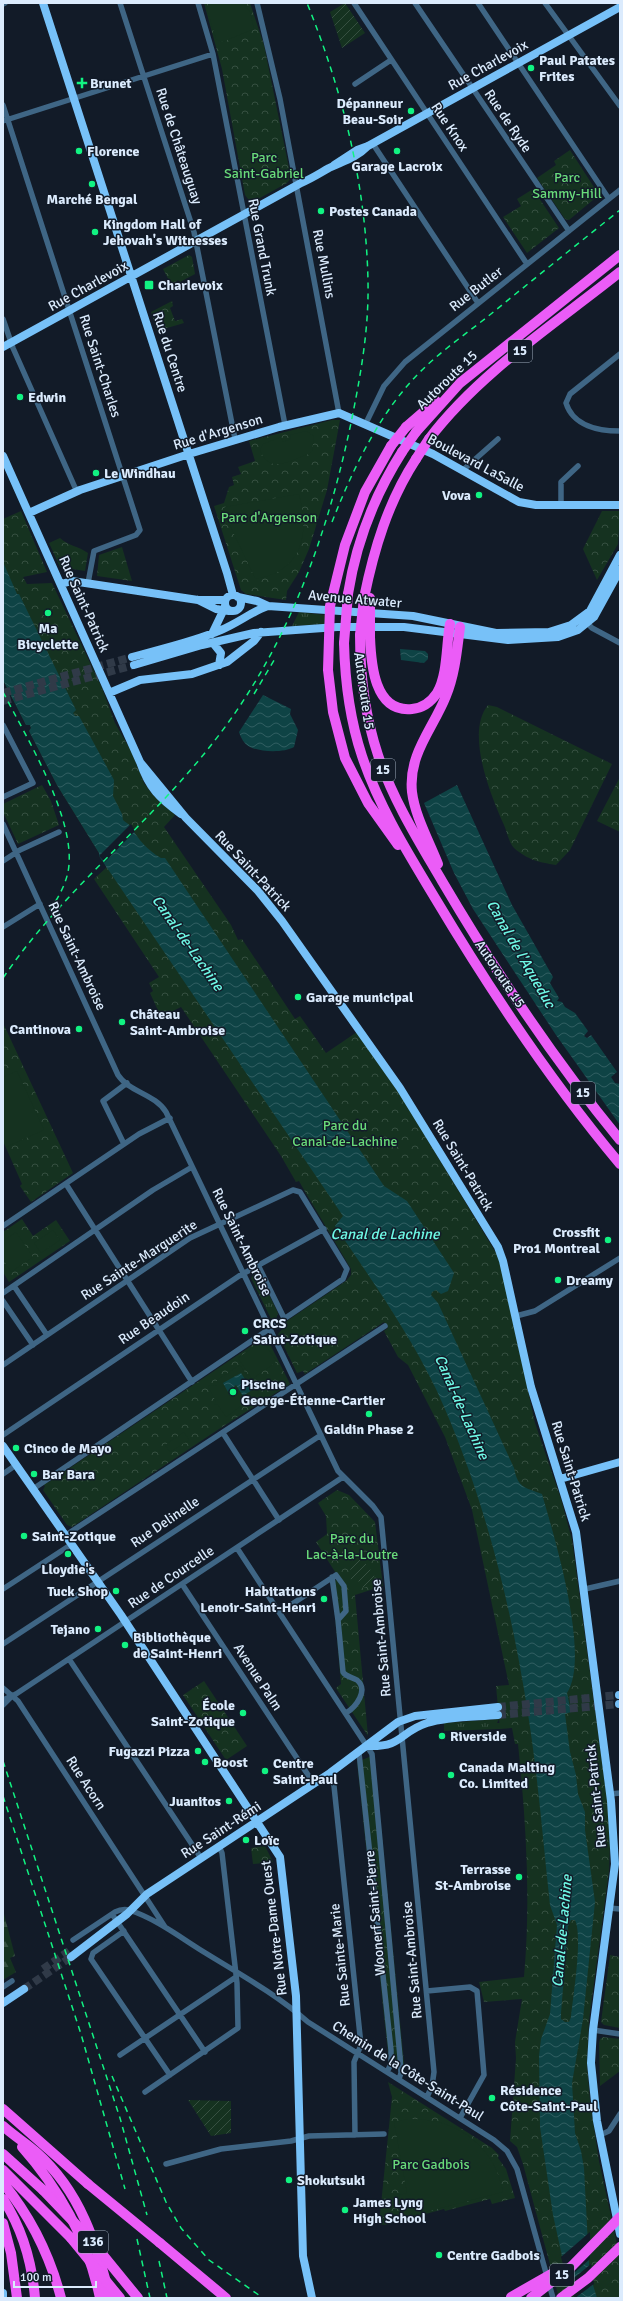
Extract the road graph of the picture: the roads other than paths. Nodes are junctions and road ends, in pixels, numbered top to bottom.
1 (43, 3) edge
2 (120, 3) edge
3 (198, 3) edge
4 (257, 3) edge
5 (354, 3) edge
6 (415, 3) edge
7 (478, 3) edge
8 (545, 3) edge
9 (618, 3) edge
10 (620, 7) edge
11 (569, 36) junction
12 (213, 54) junction
13 (391, 60) junction
14 (518, 64) junction
15 (143, 76) junction
16 (355, 84) dead end
17 (472, 89) junction
18 (74, 98) junction
19 (3, 106) edge
20 (620, 106) edge
21 (427, 114) junction
22 (5, 120) edge
23 (371, 145) junction
24 (296, 186) junction
25 (620, 190) edge
26 (610, 198) junction
27 (244, 215) junction
28 (569, 231) junction
29 (196, 242) junction
30 (620, 256) edge
31 (527, 264) junction
32 (620, 272) edge
33 (132, 277) junction
34 (478, 303) junction
35 (69, 311) junction
36 (3, 319) edge
37 (11, 343) junction
38 (3, 347) edge
39 (620, 354) edge
40 (460, 383) junction
41 (339, 413) junction
42 (366, 423) junction
43 (285, 425) junction
44 (620, 431) edge
45 (235, 439) junction
46 (498, 439) dead end
47 (188, 454) junction
48 (3, 456) edge
49 (578, 466) dead end
50 (463, 470) junction
51 (123, 476) junction
52 (77, 492) junction
53 (561, 505) junction
54 (620, 505) edge
55 (29, 513) junction
56 (619, 560) edge
57 (620, 570) edge
58 (88, 583) junction
59 (60, 584) junction
60 (235, 596) junction
61 (198, 600) junction
62 (268, 606) junction
63 (223, 609) junction
64 (330, 611) junction
65 (584, 621) junction
66 (330, 628) junction
67 (449, 628) junction
68 (460, 630) junction
69 (261, 632) junction
70 (365, 636) junction
71 (212, 638) junction
72 (620, 642) edge
73 (133, 661) tunnel mouth
74 (219, 664) junction
75 (110, 693) junction
76 (3, 725) edge
77 (3, 797) edge
78 (3, 824) edge
79 (59, 832) dead end
80 (16, 853) junction
81 (3, 861) edge
82 (421, 874) junction
83 (448, 892) junction
84 (40, 904) junction
85 (3, 927) edge
86 (127, 1083) junction
87 (170, 1118) junction
88 (620, 1140) edge
89 (124, 1144) junction
90 (620, 1164) edge
91 (192, 1167) junction
92 (66, 1184) junction
93 (220, 1224) junction
94 (3, 1226) edge
95 (324, 1229) junction
96 (95, 1230) junction
97 (620, 1258) edge
98 (258, 1265) junction
99 (243, 1273) junction
100 (128, 1281) junction
101 (14, 1286) junction
102 (3, 1293) edge
103 (3, 1300) edge
104 (516, 1316) junction
105 (284, 1318) junction
106 (384, 1326) dead end
107 (270, 1328) junction
108 (158, 1330) junction
109 (47, 1335) junction
110 (33, 1345) junction
111 (3, 1365) edge
112 (192, 1382) junction
113 (296, 1384) junction
114 (224, 1433) junction
115 (3, 1435) edge
116 (321, 1435) junction
117 (3, 1446) edge
118 (620, 1462) edge
119 (16, 1464) junction
120 (3, 1474) edge
121 (343, 1477) junction
122 (253, 1479) junction
123 (560, 1479) junction
124 (33, 1489) junction
125 (279, 1520) junction
126 (66, 1535) junction
127 (72, 1544) junction
128 (237, 1548) junction
129 (334, 1576) junction
130 (98, 1581) junction
131 (620, 1581) edge
132 (182, 1584) junction
133 (3, 1589) edge
134 (585, 1589) junction
135 (280, 1612) junction
136 (338, 1620) junction
137 (125, 1622) junction
138 (3, 1644) edge
139 (69, 1659) junction
140 (3, 1688) edge
141 (12, 1696) junction
142 (3, 1700) edge
143 (3, 1705) edge
144 (346, 1713) junction
145 (401, 1721) junction
146 (402, 1738) junction
147 (368, 1746) junction
148 (358, 1753) junction
149 (330, 1772) junction
150 (314, 1784) junction
151 (620, 1793) edge
152 (610, 1794) junction
153 (258, 1821) junction
154 (219, 1846) junction
155 (201, 1858) junction
156 (145, 1896) junction
157 (609, 1908) junction
158 (620, 1909) edge
159 (130, 1911) junction
160 (112, 1914) junction
161 (116, 1922) junction
162 (166, 1928) junction
163 (124, 1931) junction
164 (73, 1940) dead end
165 (70, 1954) tunnel mouth
166 (236, 1974) junction
167 (12, 1981) dead end
168 (3, 1987) edge
169 (427, 1991) junction
170 (3, 1997) edge
171 (3, 2003) edge
172 (297, 2012) junction
173 (180, 2014) junction
174 (593, 2030) junction
175 (620, 2034) edge
176 (145, 2038) junction
177 (205, 2052) junction
178 (357, 2053) junction
179 (120, 2055) dead end
180 (387, 2072) junction
181 (170, 2075) junction
182 (399, 2079) junction
183 (144, 2092) dead end
184 (427, 2097) junction
185 (3, 2109) edge
186 (620, 2114) edge
187 (460, 2118) junction
188 (4, 2127) edge
189 (384, 2134) dead end
190 (355, 2135) junction
191 (600, 2135) junction
192 (300, 2139) junction
193 (3, 2154) edge
194 (166, 2164) dead end
195 (3, 2170) edge
196 (3, 2183) edge
197 (3, 2199) edge
198 (620, 2217) edge
199 (3, 2223) edge
200 (620, 2234) edge
201 (620, 2247) edge
202 (590, 2249) junction
203 (3, 2293) edge
204 (4, 2298) edge
205 (17, 2298) edge
206 (35, 2298) edge
207 (60, 2298) edge
208 (100, 2298) edge
209 (110, 2298) edge
210 (120, 2298) edge
211 (138, 2298) edge
212 (226, 2298) edge
213 (312, 2298) edge
214 (510, 2298) edge
215 (531, 2298) edge
216 (553, 2298) edge
217 (562, 2298) edge

1 - 18 main road, Rue du Centre
2 - 15 street, Rue de Châteauguay
3 - 12 street, Rue Grand Trunk
4 - 24 street, Rue Mullins
5 - 13 street, Rue Knox
6 - 17 street, Rue de Ryde
7 - 14 street
8 - 11 street
9 - 10 street
10 - 11 main road, Rue Charlevoix
11 - 14 main road, Rue Charlevoix
11 - 20 street
12 - 15 street
12 - 27 street, Rue Grand Trunk
13 - 16 street
13 - 21 street, Rue Knox
14 - 17 main road, Rue Charlevoix
14 - 26 street
15 - 18 street
15 - 29 street, Rue de Châteauguay
17 - 21 main road, Rue Charlevoix
17 - 28 street, Rue de Ryde
18 - 22 street
18 - 33 main road, Rue du Centre
19 - 22 street, Rue Saint-Charles
21 - 23 main road, Rue Charlevoix
21 - 31 street, Rue Knox
22 - 35 street, Rue Saint-Charles
23 - 24 main road, Rue Charlevoix
23 - 34 street
24 - 27 main road, Rue Charlevoix
24 - 41 street, Rue Mullins
25 - 26 street, Rue Butler
26 - 28 street, Rue Butler
27 - 29 main road, Rue Charlevoix
27 - 43 street, Rue Grand Trunk
28 - 31 street, Rue Butler
29 - 33 main road, Rue Charlevoix
29 - 45 street, Rue de Châteauguay
30 - 40 highway, Autoroute 15 / 15
31 - 34 street, Rue Butler
32 - 70 highway, Autoroute 15 / 15, bridge
33 - 35 main road, Rue Charlevoix
33 - 47 main road, Rue du Centre
34 - 42 street, Rue Butler
35 - 37 main road, Rue Charlevoix
35 - 51 street, Rue Saint-Charles
36 - 37 street
37 - 38 main road, Rue Charlevoix
37 - 52 street
39 - 44 street
40 - 64 highway, bridge
40 - 82 highway, Autoroute 15 / 15, bridge
41 - 42 main road
41 - 43 main road, Rue d'Argenson
42 - 50 main road, Boulevard LaSalle
43 - 45 main road, Rue d'Argenson
45 - 47 main road, Rue d'Argenson
46 - 50 street
47 - 51 main road, Rue d'Argenson
47 - 60 main road, Rue du Centre
48 - 55 main road, Rue Saint-Patrick
49 - 53 street
50 - 53 main road, Boulevard LaSalle
51 - 52 main road, Rue d'Argenson
51 - 58 street, Rue Saint-Charles
52 - 55 main road, Rue d'Argenson
53 - 54 main road, Boulevard LaSalle
55 - 59 main road, Rue Saint-Patrick
56 - 65 main road
57 - 65 main road
58 - 59 main road
58 - 61 main road
59 - 75 main road, Rue Saint-Patrick
60 - 62 main road
60 - 63 main road
60 - 63 main road
61 - 63 main road
61 - 63 main road
62 - 64 main road, Avenue Atwater
62 - 71 main road, Avenue Atwater
63 - 71 main road
64 - 66 highway
64 - 67 main road, Avenue Atwater
65 - 68 main road, Avenue Atwater
65 - 72 street
66 - 67 main road, Avenue Atwater
66 - 69 main road, Avenue Atwater
66 - 82 highway
67 - 68 main road, Avenue Atwater
67 - 70 highway
68 - 83 highway
69 - 71 main road, Avenue Atwater
69 - 74 main road
70 - 83 highway, Autoroute 15 / 15
71 - 73 main road, Avenue Atwater
71 - 74 main road
74 - 75 main road
75 - 104 main road, Rue Saint-Patrick
76 - 77 street
78 - 80 street, Rue Saint-Ambroise
79 - 80 street
80 - 81 street
80 - 84 street, Rue Saint-Ambroise
82 - 90 highway, Autoroute 15 / 15
83 - 88 highway, Autoroute 15 / 15
84 - 85 street
84 - 86 street, Rue Saint-Ambroise
86 - 87 street, Rue Saint-Ambroise
86 - 89 street
87 - 89 street
87 - 91 street, Rue Saint-Ambroise
89 - 92 street
91 - 93 street, Rue Saint-Ambroise
91 - 96 street
92 - 94 street
92 - 96 street
93 - 95 street, Rue Sainte-Marguerite
93 - 99 street, Rue Saint-Ambroise
93 - 100 street, Rue Sainte-Marguerite
95 - 98 street, Rue Beaudoin
95 - 105 street
96 - 100 street
96 - 101 street
97 - 104 street
98 - 99 street, Rue Beaudoin
98 - 105 street, Rue Saint-Ambroise
99 - 107 street, Rue Saint-Ambroise
99 - 108 street, Rue Beaudoin
100 - 108 street
100 - 109 street, Rue Sainte-Marguerite
101 - 102 street
101 - 109 street
103 - 110 street
104 - 123 main road, Rue Saint-Patrick
105 - 107 street
106 - 113 street
107 - 112 street
107 - 113 street, Rue Saint-Ambroise
108 - 112 street
108 - 115 street, Rue Beaudoin
109 - 110 street, Rue Sainte-Marguerite
110 - 111 street, Rue Sainte-Marguerite
112 - 124 street
113 - 114 street
113 - 116 street, Rue Saint-Ambroise
114 - 122 street
114 - 126 street
116 - 121 street, Rue Saint-Ambroise
116 - 122 street, Rue Delinelle
117 - 119 main road, Rue Notre-Dame Ouest
118 - 123 main road
119 - 120 street
119 - 124 main road, Rue Notre-Dame Ouest
121 - 125 street, Rue de Courcelle
121 - 145 street, Rue Saint-Ambroise
122 - 125 street
122 - 130 street, Rue Delinelle
123 - 134 main road, Rue Saint-Patrick
124 - 126 main road, Rue Notre-Dame Ouest
125 - 128 street, Rue de Courcelle
126 - 127 main road, Rue Notre-Dame Ouest
127 - 130 main road, Rue Notre-Dame Ouest
127 - 133 street
128 - 132 street, Rue de Courcelle
128 - 135 street, Woonerf Saint-Pierre
129 - 135 street
129 - 136 street
129 - 136 street
130 - 137 main road, Rue Notre-Dame Ouest
130 - 138 street, Rue Delinelle
131 - 134 street
132 - 137 street, Rue de Courcelle
132 - 150 street, Avenue Palm
134 - 152 main road, Rue Saint-Patrick
135 - 144 street, Woonerf Saint-Pierre
136 - 144 street
137 - 139 street, Rue de Courcelle
137 - 153 main road, Rue Notre-Dame Ouest
139 - 141 street, Rue de Courcelle
139 - 155 street
140 - 141 street, Rue Acorn
141 - 142 street, Rue de Courcelle
141 - 143 street, Rue de Courcelle
141 - 156 street, Rue Acorn
144 - 147 street, Woonerf Saint-Pierre
145 - 146 street, Rue Saint-Ambroise
145 - 146 main road, Rue Saint-Rémi
145 - 147 main road, Rue Saint-Rémi
146 - 147 main road, Rue Saint-Rémi
146 - 169 street, Rue Saint-Ambroise
147 - 148 main road, Rue Saint-Rémi
147 - 182 street, Woonerf Saint-Pierre
148 - 149 main road, Rue Saint-Rémi
148 - 180 street, Woonerf Saint-Pierre
149 - 150 main road, Rue Saint-Rémi
149 - 178 street, Rue Sainte-Marie
150 - 153 main road, Rue Saint-Rémi
151 - 152 street
152 - 157 main road, Rue Saint-Patrick
153 - 154 main road, Rue Saint-Rémi
153 - 172 main road, Rue Notre-Dame Ouest
154 - 155 main road, Rue Saint-Rémi
154 - 166 street
155 - 156 main road, Rue Saint-Rémi
156 - 159 main road, Rue Saint-Rémi
156 - 162 street, Chemin de la Côte-Saint-Paul
157 - 158 street
157 - 174 main road, Rue Saint-Patrick
159 - 160 street
159 - 161 main road, Rue Saint-Rémi
159 - 162 street, Chemin de la Côte-Saint-Paul
160 - 161 street
160 - 164 street
161 - 163 street
161 - 165 main road, Rue Saint-Rémi
162 - 166 street, Chemin de la Côte-Saint-Paul
163 - 173 street
163 - 176 street
166 - 172 street, Chemin de la Côte-Saint-Paul
166 - 173 street
166 - 177 street
167 - 168 street
169 - 184 street, Rue Saint-Ambroise
169 - 187 street
170 - 171 main road
172 - 178 street, Chemin de la Côte-Saint-Paul
172 - 192 main road, Rue Notre-Dame Ouest
173 - 176 street
173 - 177 street
174 - 175 street
174 - 191 main road, Rue Saint-Patrick
176 - 179 street
176 - 181 street
177 - 181 street
178 - 180 street, Chemin de la Côte-Saint-Paul
178 - 190 street, Rue Sainte-Marie
180 - 182 street, Chemin de la Côte-Saint-Paul
181 - 183 street
182 - 184 street, Chemin de la Côte-Saint-Paul
184 - 187 street, Chemin de la Côte-Saint-Paul
185 - 212 highway, bridge
186 - 191 street
187 - 216 street, Chemin de la Côte-Saint-Paul
188 - 208 highway
188 - 209 highway
189 - 190 street
190 - 192 street
191 - 200 main road, Rue Saint-Patrick
192 - 194 street
192 - 213 main road, Rue Notre-Dame Ouest
193 - 211 highway, 136, bridge
195 - 210 highway, 136, bridge
196 - 207 highway
197 - 206 highway
198 - 202 highway, 15, bridge
199 - 205 highway
201 - 217 highway, 15
202 - 214 highway, bridge
202 - 215 highway, 15, bridge
203 - 204 main road

